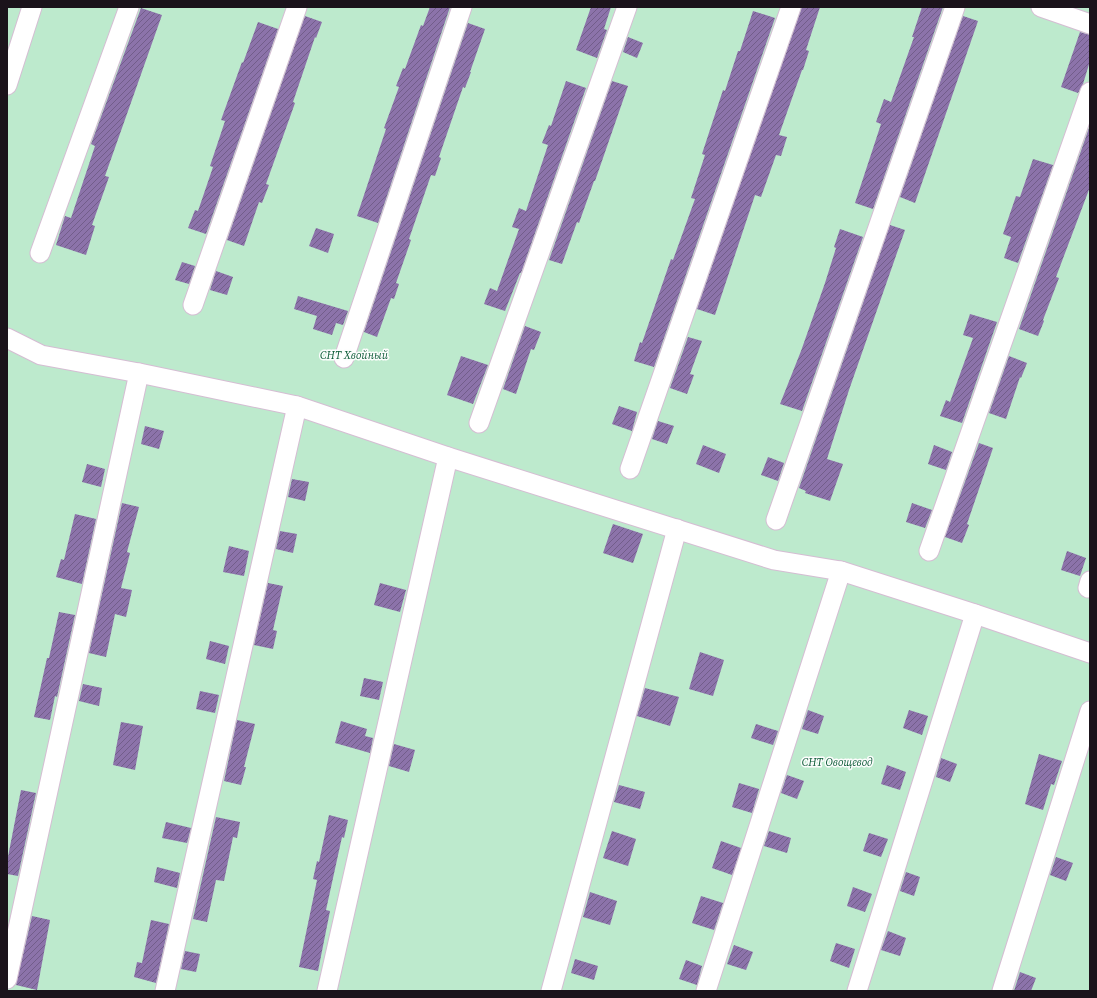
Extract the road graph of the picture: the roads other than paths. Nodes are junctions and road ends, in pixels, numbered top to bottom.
1 (32, 7) edge
2 (129, 7) edge
3 (297, 7) edge
4 (462, 7) edge
5 (626, 7) edge
6 (791, 7) edge
7 (955, 7) edge
8 (1041, 7) edge
9 (1090, 24) edge
10 (7, 86) edge
11 (1090, 92) edge
12 (40, 253) dead end
13 (193, 305) dead end
14 (7, 338) edge
15 (344, 358) dead end
16 (139, 373) junction
17 (297, 406) junction
18 (479, 423) dead end
19 (448, 457) junction
20 (630, 469) dead end
21 (776, 520) dead end
22 (677, 529) junction
23 (929, 552) dead end
24 (841, 571) junction
25 (975, 614) junction
26 (1090, 653) edge
27 (1090, 711) edge
28 (7, 979) edge
29 (165, 991) edge
30 (328, 991) edge
31 (551, 991) edge
32 (706, 991) edge
33 (857, 991) edge
34 (1002, 991) edge

1 - 10 street
2 - 12 street
3 - 13 street
4 - 15 street
5 - 18 street
6 - 20 street
7 - 21 street
8 - 9 street
11 - 23 street
14 - 16 street
16 - 17 street
16 - 28 street
17 - 19 street
17 - 29 street
19 - 22 street
19 - 30 street
22 - 24 street
22 - 31 street
24 - 25 street
24 - 32 street
25 - 26 street
25 - 33 street
27 - 34 street

